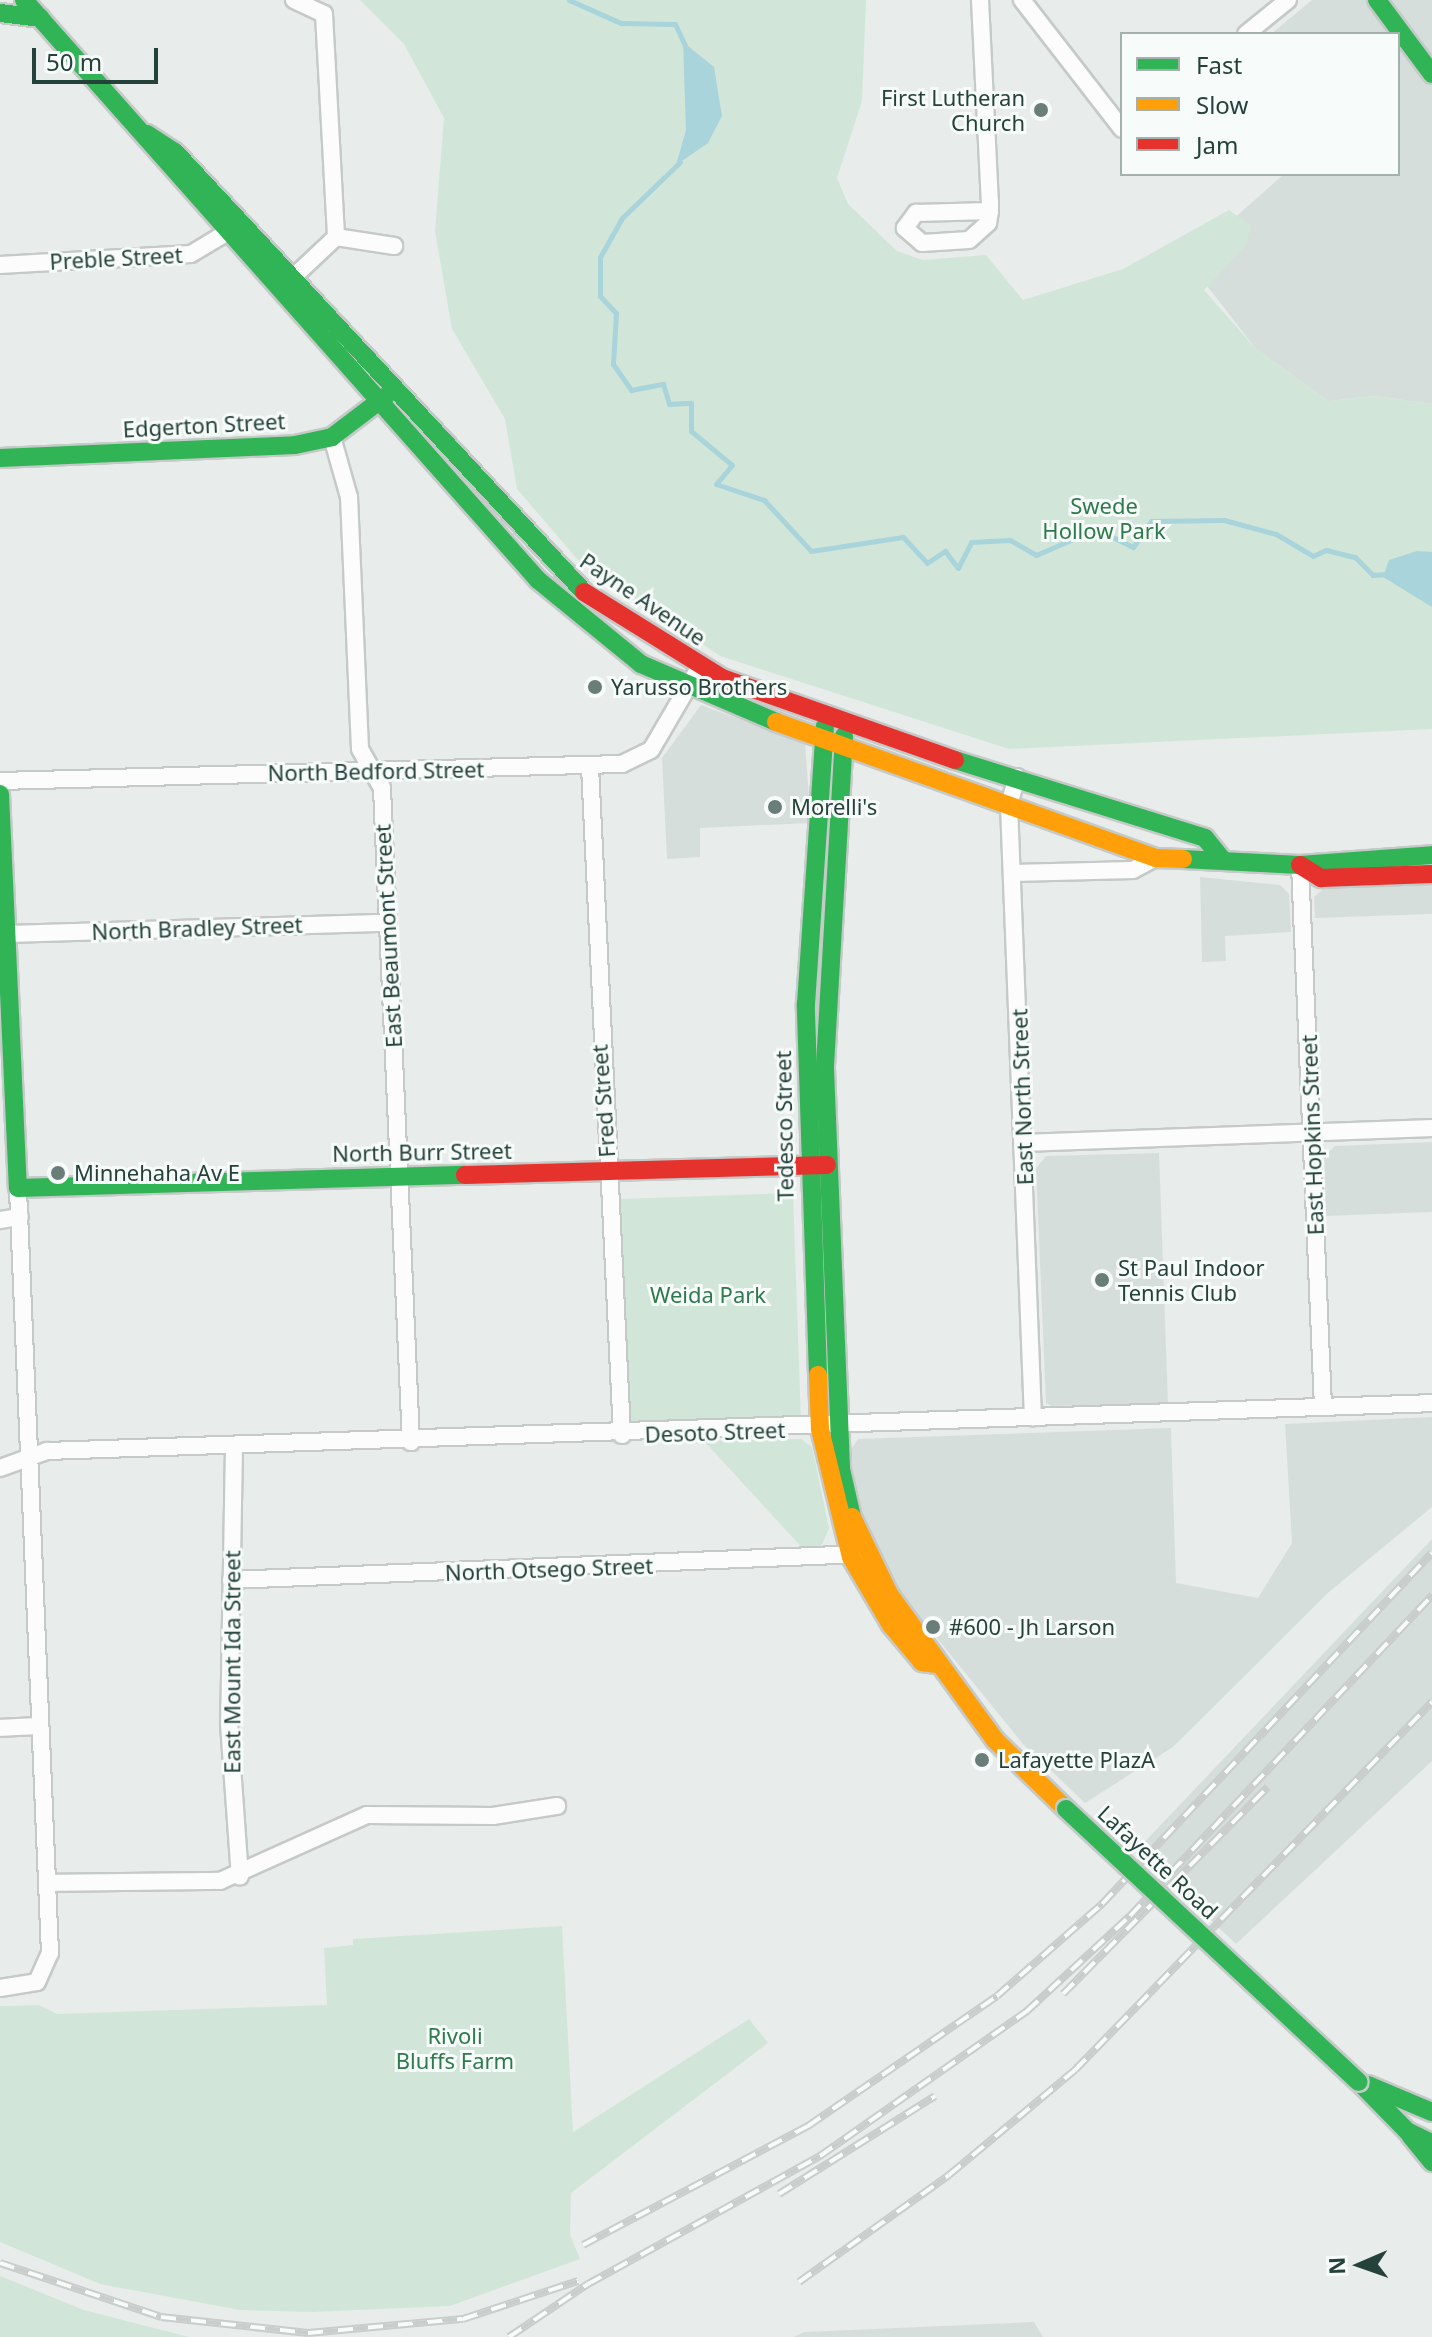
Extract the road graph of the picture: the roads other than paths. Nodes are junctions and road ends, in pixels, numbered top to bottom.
1 (24, 0) edge
2 (294, 0) edge
3 (980, 0) edge
4 (1022, 0) edge
5 (1288, 0) edge
6 (1377, 0) edge
7 (0, 13) edge
8 (41, 18) junction
9 (1248, 32) edge
10 (1432, 74) edge
11 (1120, 126) edge
12 (143, 131) junction
13 (990, 211) junction
14 (226, 233) junction
15 (336, 237) junction
16 (394, 246) dead end
17 (0, 265) edge
18 (293, 278) junction
19 (278, 291) junction
20 (393, 390) junction
21 (377, 404) junction
22 (332, 437) junction
23 (0, 458) edge
24 (700, 666) junction
25 (688, 690) junction
26 (827, 720) junction
27 (846, 726) junction
28 (822, 740) junction
29 (841, 747) junction
30 (590, 766) junction
31 (371, 770) junction
32 (1017, 777) junction
33 (0, 781) edge
34 (0, 794) edge
35 (1009, 805) junction
36 (1432, 855) edge
37 (1156, 858) junction
38 (1221, 858) junction
39 (1300, 865) junction
40 (1013, 873) junction
41 (1432, 874) edge
42 (387, 923) junction
43 (7, 934) junction
44 (4, 967) edge
45 (1432, 1128) edge
46 (1312, 1133) junction
47 (1024, 1143) junction
48 (817, 1166) junction
49 (607, 1171) junction
50 (400, 1176) junction
51 (18, 1188) junction
52 (20, 1217) junction
53 (0, 1220) edge
54 (1432, 1403) edge
55 (1323, 1406) junction
56 (1033, 1418) junction
57 (828, 1428) junction
58 (622, 1435) junction
59 (411, 1442) junction
60 (234, 1447) junction
61 (28, 1459) junction
62 (0, 1468) edge
63 (847, 1528) joint
64 (858, 1555) junction
65 (231, 1580) junction
66 (40, 1726) junction
67 (0, 1728) edge
68 (557, 1806) dead end
69 (240, 1877) junction
70 (47, 1883) junction
71 (0, 1988) edge
72 (1359, 2082) junction
73 (1432, 2112) edge
74 (1407, 2131) junction
75 (1432, 2143) edge
76 (1432, 2162) edge

1 - 8 street, Payne Avenue
2 - 15 street
3 - 13 street
4 - 11 street
5 - 9 street
6 - 10 street
7 - 8 street
8 - 12 street, Payne Avenue
12 - 14 street, Payne Avenue
12 - 18 street, Payne Avenue
13 - 13 street
14 - 17 street, Preble Street
14 - 19 street, Payne Avenue
15 - 16 street
15 - 18 street
18 - 19 street
18 - 20 street, Payne Avenue
19 - 21 street, Payne Avenue
20 - 21 street, Edgerton Street
20 - 24 street, Payne Avenue
21 - 22 street, Edgerton Street
21 - 25 street, Payne Avenue
22 - 23 street, Edgerton Street
22 - 31 street, East Beaumont Street
24 - 25 street, North Bedford Street
24 - 26 street, Payne Avenue
25 - 28 street, Payne Avenue
25 - 30 street, North Bedford Street
26 - 27 street, Payne Avenue
26 - 28 street, Tedesco Street
27 - 29 street, Tedesco Street
27 - 32 street, Payne Avenue
28 - 29 street, Payne Avenue
28 - 48 street, Tedesco Street
29 - 35 street, Payne Avenue
29 - 48 street, Tedesco Street
30 - 31 street, North Bedford Street
30 - 49 street, Fred Street
31 - 33 street, North Bedford Street
31 - 42 street, East Beaumont Street
32 - 35 street, East North Street
32 - 38 street, Payne Avenue
34 - 43 street
35 - 37 street, Payne Avenue
35 - 40 street, East North Street
36 - 39 street, Payne Avenue
37 - 38 street, Payne Avenue
37 - 40 street, Payne Avenue
38 - 39 street, Payne Avenue
39 - 41 street, Payne Avenue
39 - 46 street, East Hopkins Street
40 - 47 street, East North Street
42 - 43 street, North Bradley Street
42 - 50 street, East Beaumont Street
43 - 44 street
44 - 51 street
45 - 46 street
46 - 47 street
46 - 55 street, East Hopkins Street
47 - 56 street, East North Street
48 - 49 street, North Burr Street
48 - 57 street, Tedesco Street
49 - 50 street, North Burr Street
49 - 58 street, Fred Street
50 - 51 street, North Burr Street
50 - 59 street, East Beaumont Street
51 - 52 street
52 - 53 street
52 - 61 street
54 - 55 street, Desoto Street
55 - 56 street, Desoto Street
56 - 57 street, Desoto Street
57 - 58 street, Desoto Street
57 - 63 street, Tedesco Street
58 - 59 street, Desoto Street
59 - 60 street, Desoto Street
60 - 61 street, Desoto Street
60 - 65 street, East Mount Ida Street
61 - 62 street, Desoto Street
61 - 66 street
63 - 64 street, Lafayette Road
64 - 65 street, North Otsego Street
64 - 72 street, Lafayette Road, bridge
65 - 69 street, East Mount Ida Street
66 - 67 street
66 - 70 street
68 - 69 street
69 - 70 street
70 - 71 street
72 - 73 street, Lafayette Road
72 - 74 street, Lafayette Road
74 - 75 street, Lafayette Road
74 - 76 street

